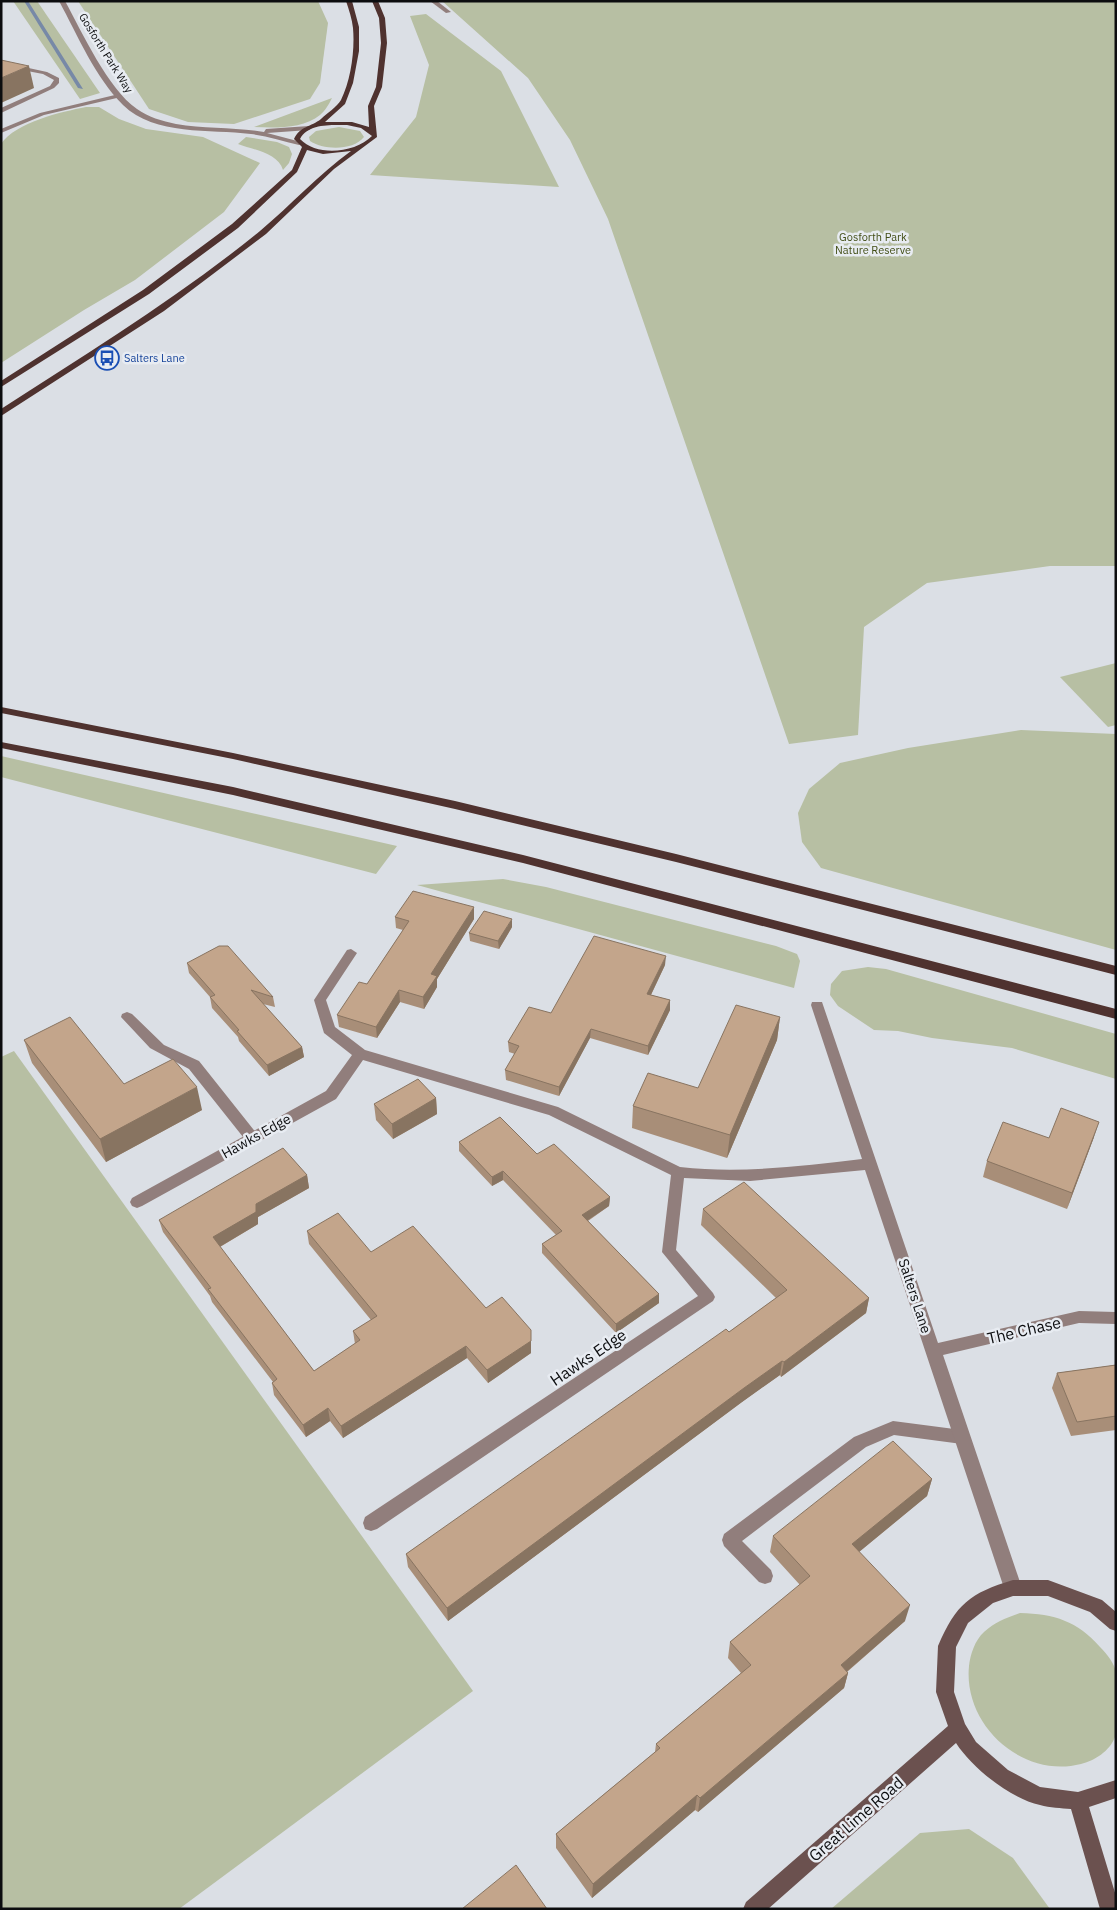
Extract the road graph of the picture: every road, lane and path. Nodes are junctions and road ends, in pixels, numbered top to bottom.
1 (62, 1) edge
2 (349, 1) edge
3 (375, 1) edge
4 (433, 1) edge
5 (448, 12) dead end
6 (1, 64) edge
7 (119, 96) junction
8 (1, 111) edge
9 (317, 125) junction
10 (309, 128) junction
11 (1, 131) edge
12 (253, 132) junction
13 (373, 132) junction
14 (302, 145) junction
15 (362, 147) junction
16 (1, 385) edge
17 (1, 413) edge
18 (1, 710) edge
19 (1, 745) edge
20 (351, 953) dead end
21 (1116, 971) edge
22 (817, 1005) dead end
23 (1116, 1014) edge
24 (128, 1017) dead end
25 (360, 1054) junction
26 (252, 1138) junction
27 (870, 1164) junction
28 (678, 1172) junction
29 (137, 1202) dead end
30 (1116, 1318) edge
31 (933, 1351) junction
32 (962, 1437) junction
33 (371, 1523) dead end
34 (765, 1576) dead end
35 (1012, 1588) junction
36 (1116, 1623) edge
37 (958, 1729) junction
38 (1116, 1789) edge
39 (1078, 1801) junction
40 (753, 1909) edge
41 (1110, 1909) edge

1 - 7 street, Gosforth Park Way
2 - 9 main road
3 - 13 main road
4 - 5 street
6 - 8 street
7 - 11 street
7 - 12 street, Gosforth Park Way
9 - 10 main road
9 - 13 main road
10 - 12 street, Gosforth Park Way
10 - 14 main road
12 - 14 street, Gosforth Park Way
13 - 15 main road
14 - 15 main road
14 - 16 main road
15 - 17 main road
18 - 21 main road
19 - 23 main road
20 - 25 street
22 - 27 street, Salters Lane
24 - 26 street
25 - 26 street, Hawks Edge
25 - 28 street
26 - 29 street, Hawks Edge
27 - 28 street
27 - 31 street, Salters Lane
28 - 33 street, Hawks Edge
30 - 31 street, The Chase
31 - 32 street, Salters Lane
32 - 34 street
32 - 35 street, Salters Lane
35 - 36 main road
35 - 37 main road
37 - 39 main road
37 - 40 main road, Great Lime Road
38 - 39 main road
39 - 41 main road

